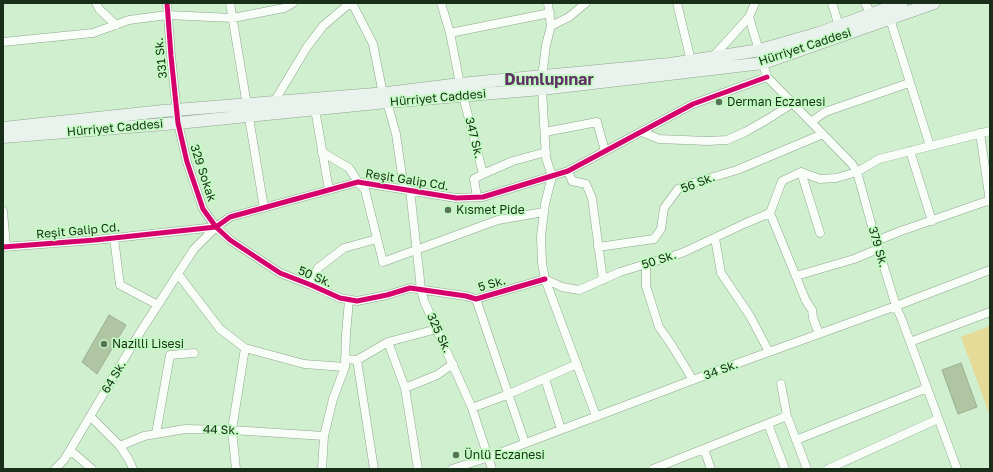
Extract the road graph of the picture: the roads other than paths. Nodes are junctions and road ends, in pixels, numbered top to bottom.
1 (96, 3) edge
2 (167, 3) edge
3 (230, 3) edge
4 (292, 3) edge
5 (441, 3) edge
6 (548, 3) edge
7 (586, 3) edge
8 (677, 3) edge
9 (754, 3) edge
10 (832, 3) edge
11 (865, 3) edge
12 (902, 3) edge
13 (934, 3) edge
14 (349, 5) edge
15 (550, 13) junction
16 (871, 14) junction
17 (167, 15) junction
18 (749, 17) junction
19 (233, 18) junction
20 (890, 19) junction
21 (116, 25) junction
22 (551, 26) junction
23 (839, 26) junction
24 (450, 33) junction
25 (3, 42) edge
26 (760, 50) junction
27 (712, 58) junction
28 (691, 61) junction
29 (763, 63) junction
30 (767, 77) junction
31 (542, 83) junction
32 (910, 83) junction
33 (462, 90) junction
34 (385, 98) junction
35 (274, 102) junction
36 (793, 103) junction
37 (315, 109) junction
38 (177, 110) junction
39 (247, 110) junction
40 (811, 122) junction
41 (178, 123) junction
42 (3, 128) edge
43 (990, 131) edge
44 (545, 132) junction
45 (642, 132) junction
46 (980, 133) junction
47 (823, 134) junction
48 (3, 137) edge
49 (930, 146) junction
50 (605, 151) junction
51 (910, 151) junction
52 (322, 152) junction
53 (546, 152) junction
54 (568, 171) junction
55 (801, 172) junction
56 (857, 172) junction
57 (483, 174) junction
58 (552, 176) junction
59 (358, 182) junction
60 (329, 190) junction
61 (407, 190) junction
62 (477, 197) junction
63 (990, 201) edge
64 (264, 208) junction
65 (3, 211) edge
66 (544, 212) junction
67 (770, 213) junction
68 (932, 221) junction
69 (216, 227) junction
70 (820, 233) dead end
71 (114, 238) junction
72 (715, 238) junction
73 (377, 239) junction
74 (877, 245) junction
75 (5, 247) edge
76 (598, 247) junction
77 (417, 250) junction
78 (646, 265) junction
79 (990, 270) edge
80 (178, 274) junction
81 (796, 276) junction
82 (545, 279) junction
83 (603, 280) junction
84 (311, 285) junction
85 (421, 289) junction
86 (476, 299) junction
87 (349, 300) junction
88 (158, 305) junction
89 (896, 306) junction
90 (990, 312) edge
91 (437, 329) junction
92 (819, 334) junction
93 (388, 342) junction
94 (910, 342) junction
95 (245, 348) junction
96 (769, 352) junction
97 (194, 353) dead end
98 (357, 360) junction
99 (345, 363) junction
100 (453, 364) junction
101 (577, 364) junction
102 (545, 379) junction
103 (693, 380) junction
104 (781, 384) dead end
105 (405, 388) junction
106 (927, 388) junction
107 (509, 394) junction
108 (472, 408) junction
109 (90, 416) junction
110 (596, 416) junction
111 (787, 416) junction
112 (938, 419) junction
113 (768, 424) junction
114 (232, 430) junction
115 (561, 430) junction
116 (156, 434) junction
117 (324, 436) junction
118 (796, 440) junction
119 (525, 443) junction
120 (120, 446) junction
121 (704, 449) junction
122 (70, 450) junction
123 (489, 457) junction
124 (55, 469) edge
125 (92, 469) edge
126 (133, 469) edge
127 (236, 469) edge
128 (322, 469) edge
129 (374, 469) edge
130 (418, 469) edge
131 (452, 469) edge
132 (492, 469) edge
133 (653, 469) edge
134 (711, 469) edge
135 (785, 469) edge
136 (807, 469) edge
137 (828, 469) edge
138 (957, 469) edge

1 - 21 street
2 - 17 street, 331 Sk.
3 - 19 street
4 - 19 street
5 - 24 street, 347 Sk.
6 - 15 street
7 - 22 street
8 - 28 street
9 - 18 street
10 - 23 street
11 - 16 street
12 - 16 main road, Hürriyet Caddesi
13 - 20 main road, Hürriyet Caddesi
14 - 34 street, 325 Sk.
14 - 35 street
15 - 22 street
15 - 24 street
16 - 23 main road, Hürriyet Caddesi
17 - 19 street
17 - 21 street
17 - 38 street, 331 Sk.
18 - 26 street, 379 Sk.
18 - 27 street
19 - 39 street
20 - 29 main road, Hürriyet Caddesi
20 - 32 street
21 - 25 street
22 - 31 street
23 - 26 main road, Hürriyet Caddesi
24 - 33 street, 347 Sk.
26 - 27 main road, Hürriyet Caddesi
26 - 29 street, 379 Sk.
27 - 28 main road, Hürriyet Caddesi
28 - 31 main road, Hürriyet Caddesi
29 - 30 street, 379 Sk.
29 - 31 main road, Hürriyet Caddesi
30 - 36 street, 379 Sk.
30 - 45 street, Reşit Galip Cd.
31 - 33 main road, Hürriyet Caddesi
31 - 44 street
32 - 40 street
32 - 49 street
33 - 34 main road, Hürriyet Caddesi
33 - 57 street, 347 Sk.
34 - 35 main road, Hürriyet Caddesi
34 - 37 main road, Hürriyet Caddesi
34 - 61 street, 325 Sk.
35 - 39 main road, Hürriyet Caddesi
36 - 40 street, 379 Sk.
36 - 45 street
37 - 39 main road, Hürriyet Caddesi
37 - 52 street
38 - 39 main road, Hürriyet Caddesi
38 - 41 street, 331 Sk.
38 - 42 main road, Hürriyet Caddesi
39 - 41 main road, Hürriyet Caddesi
39 - 64 street
40 - 47 street, 379 Sk.
41 - 48 main road, Hürriyet Caddesi
41 - 69 street, 329 Sokak
43 - 46 street
44 - 50 street
44 - 53 street
45 - 50 street, Reşit Galip Cd.
46 - 49 street
46 - 63 street
47 - 56 street, 379 Sk.
47 - 76 street, 56 Sk.
49 - 51 street
50 - 54 street, Reşit Galip Cd.
51 - 56 street
51 - 68 street
52 - 59 street
52 - 60 street
53 - 57 street
53 - 58 street
54 - 58 street, Reşit Galip Cd.
54 - 76 street
55 - 56 street
55 - 67 street
55 - 70 street
56 - 74 street, 379 Sk.
57 - 62 street, 347 Sk.
58 - 62 street, Reşit Galip Cd.
58 - 66 street
59 - 60 street, Reşit Galip Cd.
59 - 61 street, Reşit Galip Cd.
59 - 73 street
60 - 64 street, Reşit Galip Cd.
61 - 62 street, Reşit Galip Cd.
61 - 77 street, 325 Sk.
63 - 68 street
64 - 69 street, Reşit Galip Cd.
65 - 75 street
66 - 77 street
66 - 82 street
67 - 72 street, 50 Sk.
67 - 81 street
68 - 74 street
69 - 71 street, Reşit Galip Cd.
69 - 80 street, 64 Sk.
69 - 84 street, 50 Sk.
71 - 75 street, Reşit Galip Cd.
71 - 88 street
72 - 78 street, 50 Sk.
72 - 96 street
73 - 77 street
73 - 84 street
74 - 81 street
74 - 89 street, 379 Sk.
76 - 83 street
77 - 85 street, 325 Sk.
78 - 83 street, 50 Sk.
78 - 103 street
79 - 89 street, 34 Sk.
80 - 88 street, 64 Sk.
80 - 95 street
81 - 92 street
82 - 83 street, 50 Sk.
82 - 86 street, 5 Sk.
82 - 101 street
84 - 87 street, 50 Sk.
85 - 86 street, 5 Sk.
85 - 87 street, 50 Sk.
85 - 91 street, 325 Sk.
86 - 107 street
87 - 99 street
88 - 109 street, 64 Sk.
89 - 92 street, 34 Sk.
89 - 94 street, 379 Sk.
90 - 94 street
91 - 93 street
91 - 100 street, 325 Sk.
92 - 96 street, 34 Sk.
93 - 98 street
93 - 105 street
94 - 106 street, 379 Sk.
95 - 99 street
95 - 114 street
96 - 103 street, 34 Sk.
97 - 116 street
98 - 99 street
98 - 129 street
99 - 117 street
100 - 105 street
100 - 108 street, 325 Sk.
101 - 102 street
101 - 110 street
102 - 107 street
102 - 115 street
103 - 110 street, 34 Sk.
104 - 111 street
105 - 130 street
106 - 112 street, 379 Sk.
106 - 118 street
107 - 108 street
107 - 119 street
108 - 123 street, 325 Sk.
109 - 120 street
109 - 122 street, 64 Sk.
110 - 115 street, 34 Sk.
111 - 113 street
111 - 118 street
112 - 137 street
112 - 138 street, 379 Sk.
113 - 121 street
113 - 135 street
114 - 116 street, 44 Sk.
114 - 117 street, 44 Sk.
114 - 127 street
115 - 119 street, 34 Sk.
116 - 120 street, 44 Sk.
117 - 128 street
118 - 136 street
119 - 123 street, 34 Sk.
120 - 126 street
121 - 133 street
121 - 134 street
122 - 124 street, 64 Sk.
122 - 125 street
123 - 131 street, 34 Sk.
123 - 132 street, 325 Sk.

